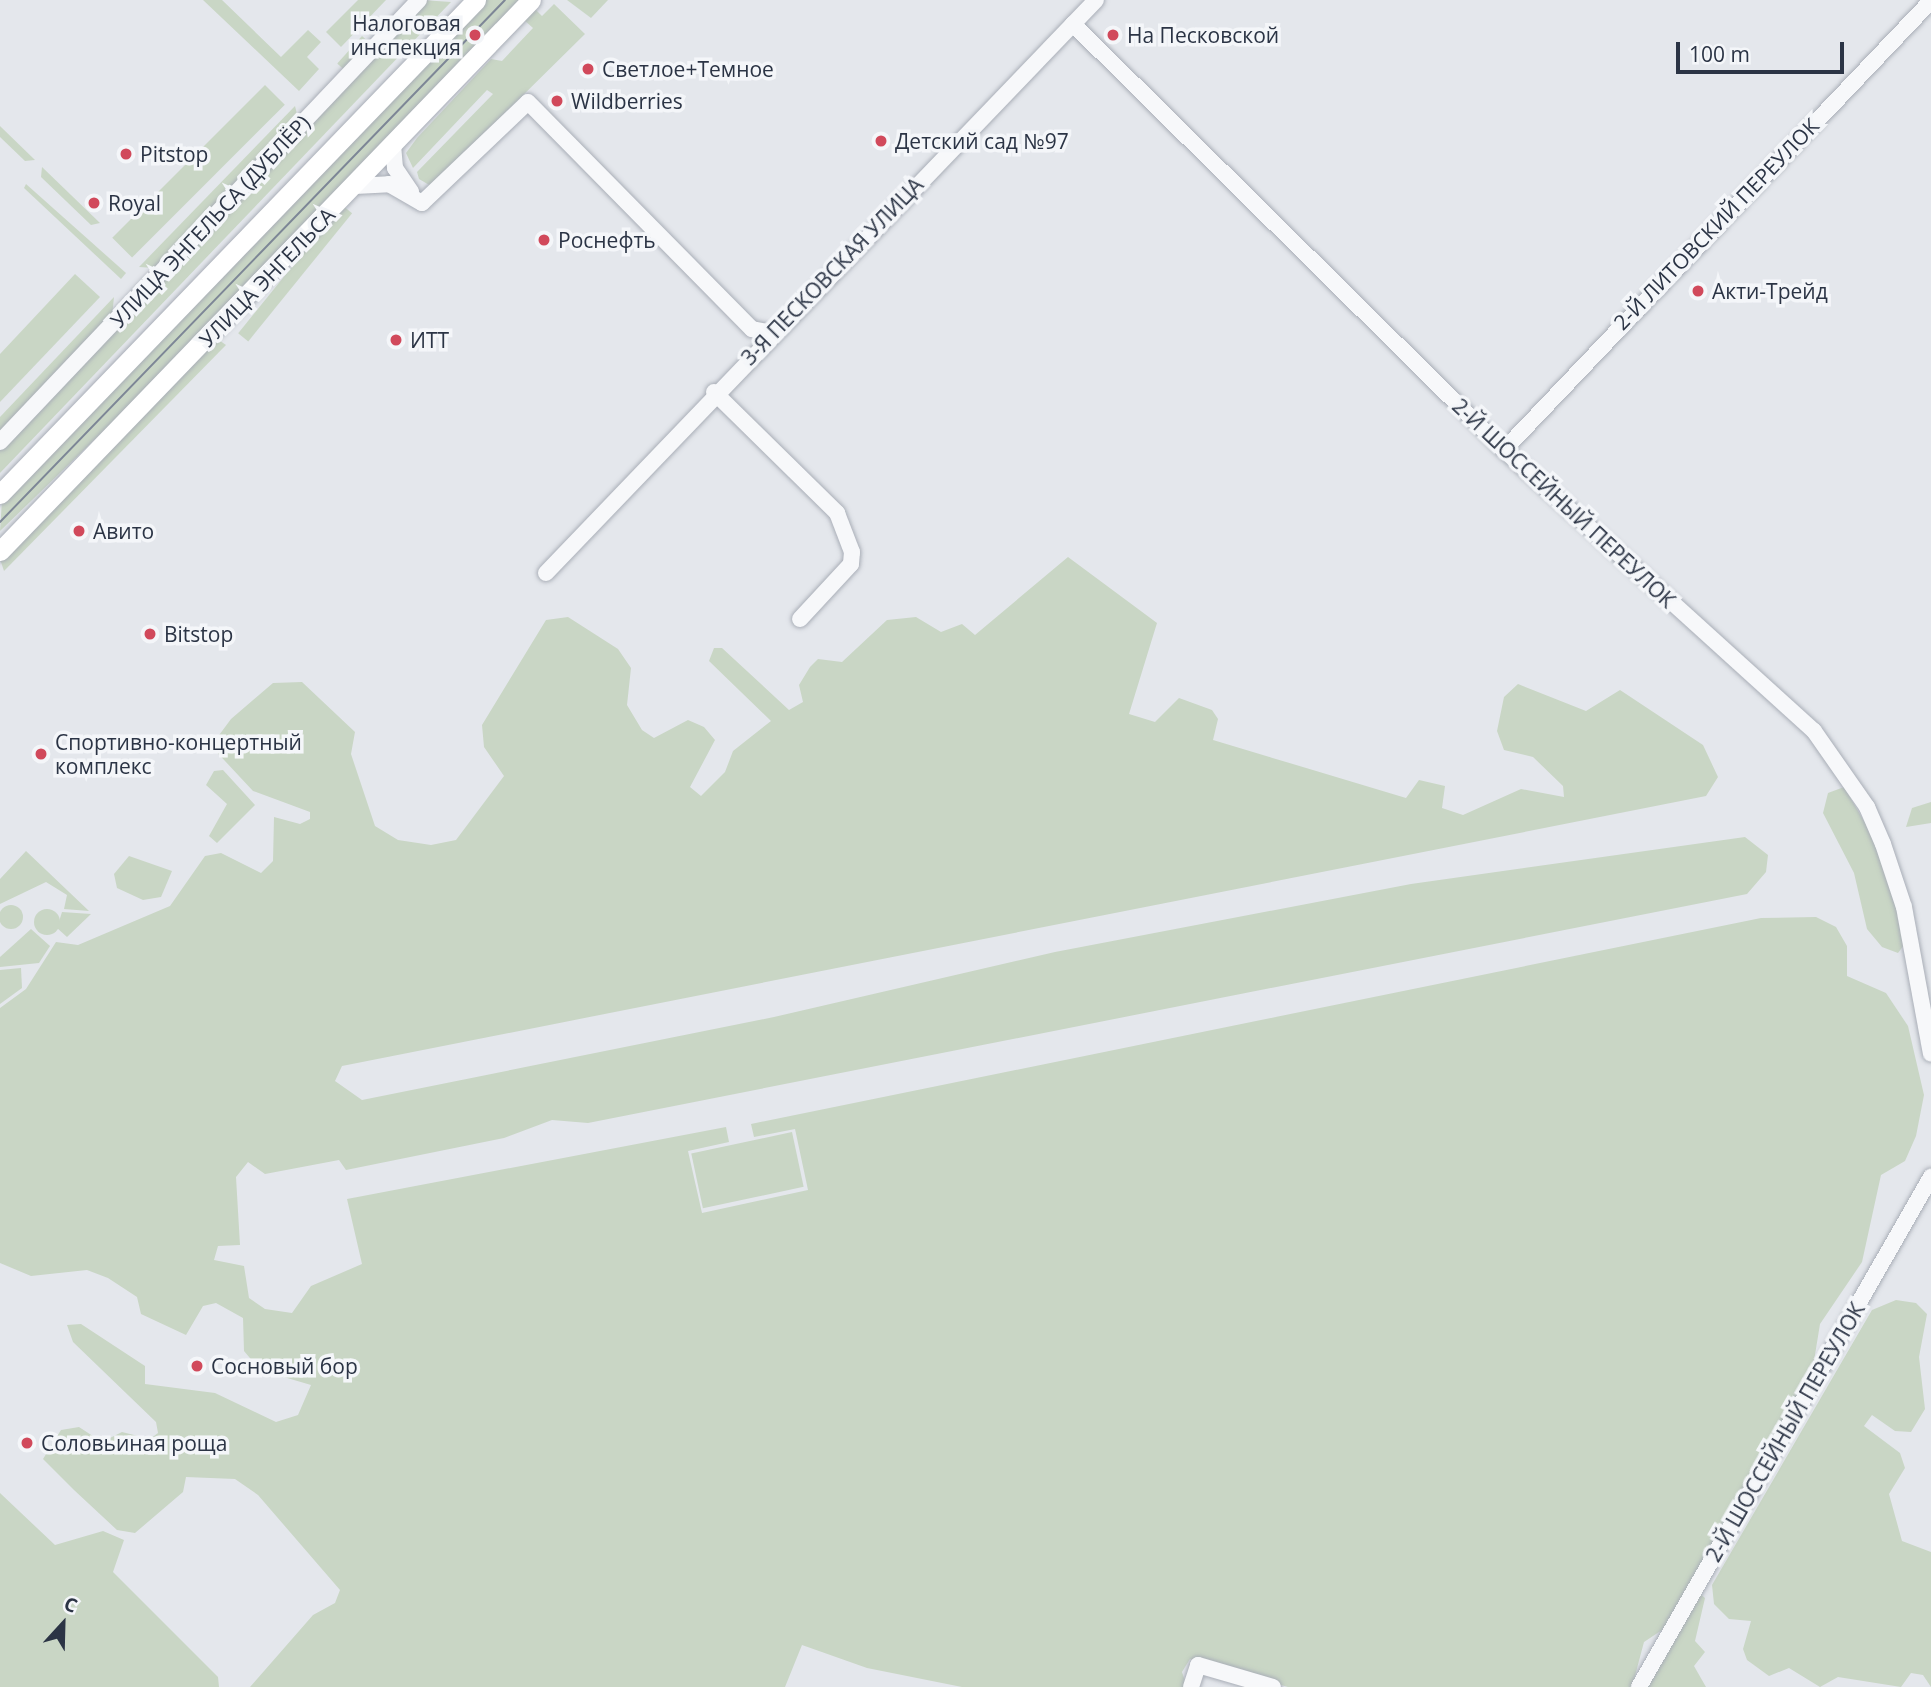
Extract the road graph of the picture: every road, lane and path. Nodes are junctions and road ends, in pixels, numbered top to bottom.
1 (419, 0) edge
2 (476, 0) edge
3 (531, 0) edge
4 (1096, 0) edge
5 (1931, 1) edge
6 (1073, 24) junction
7 (393, 145) junction
8 (355, 186) junction
9 (422, 203) junction
10 (772, 333) junction
11 (714, 393) junction
12 (0, 442) edge
13 (1504, 450) junction
14 (0, 494) edge
15 (0, 551) edge
16 (546, 573) dead end
17 (800, 619) dead end
18 (1931, 1054) edge
19 (1931, 1177) edge
20 (1191, 1687) edge
21 (1273, 1687) edge
22 (1639, 1687) edge

1 - 12 street, УЛИЦА ЭНГЕЛЬСА (ДУБЛЁР)
2 - 14 main road, УЛИЦА ЭНГЕЛЬСА
3 - 7 main road, УЛИЦА ЭНГЕЛЬСА
4 - 6 street, 3-Я ПЕСКОВСКАЯ УЛИЦА
5 - 13 street, 2-Й ЛИТОВСКИЙ ПЕРЕУЛОК
6 - 10 street, 3-Я ПЕСКОВСКАЯ УЛИЦА
6 - 13 street, 2-Й ШОССЕЙНЫЙ ПЕРЕУЛОК
7 - 8 main road, УЛИЦА ЭНГЕЛЬСА
7 - 9 street
8 - 9 street
8 - 15 main road, УЛИЦА ЭНГЕЛЬСА
9 - 10 street
10 - 11 street, 3-Я ПЕСКОВСКАЯ УЛИЦА
11 - 16 street, 3-Я ПЕСКОВСКАЯ УЛИЦА
11 - 17 street
13 - 18 street, 2-Й ШОССЕЙНЫЙ ПЕРЕУЛОК
19 - 22 street, 2-Й ШОССЕЙНЫЙ ПЕРЕУЛОК
20 - 21 street

